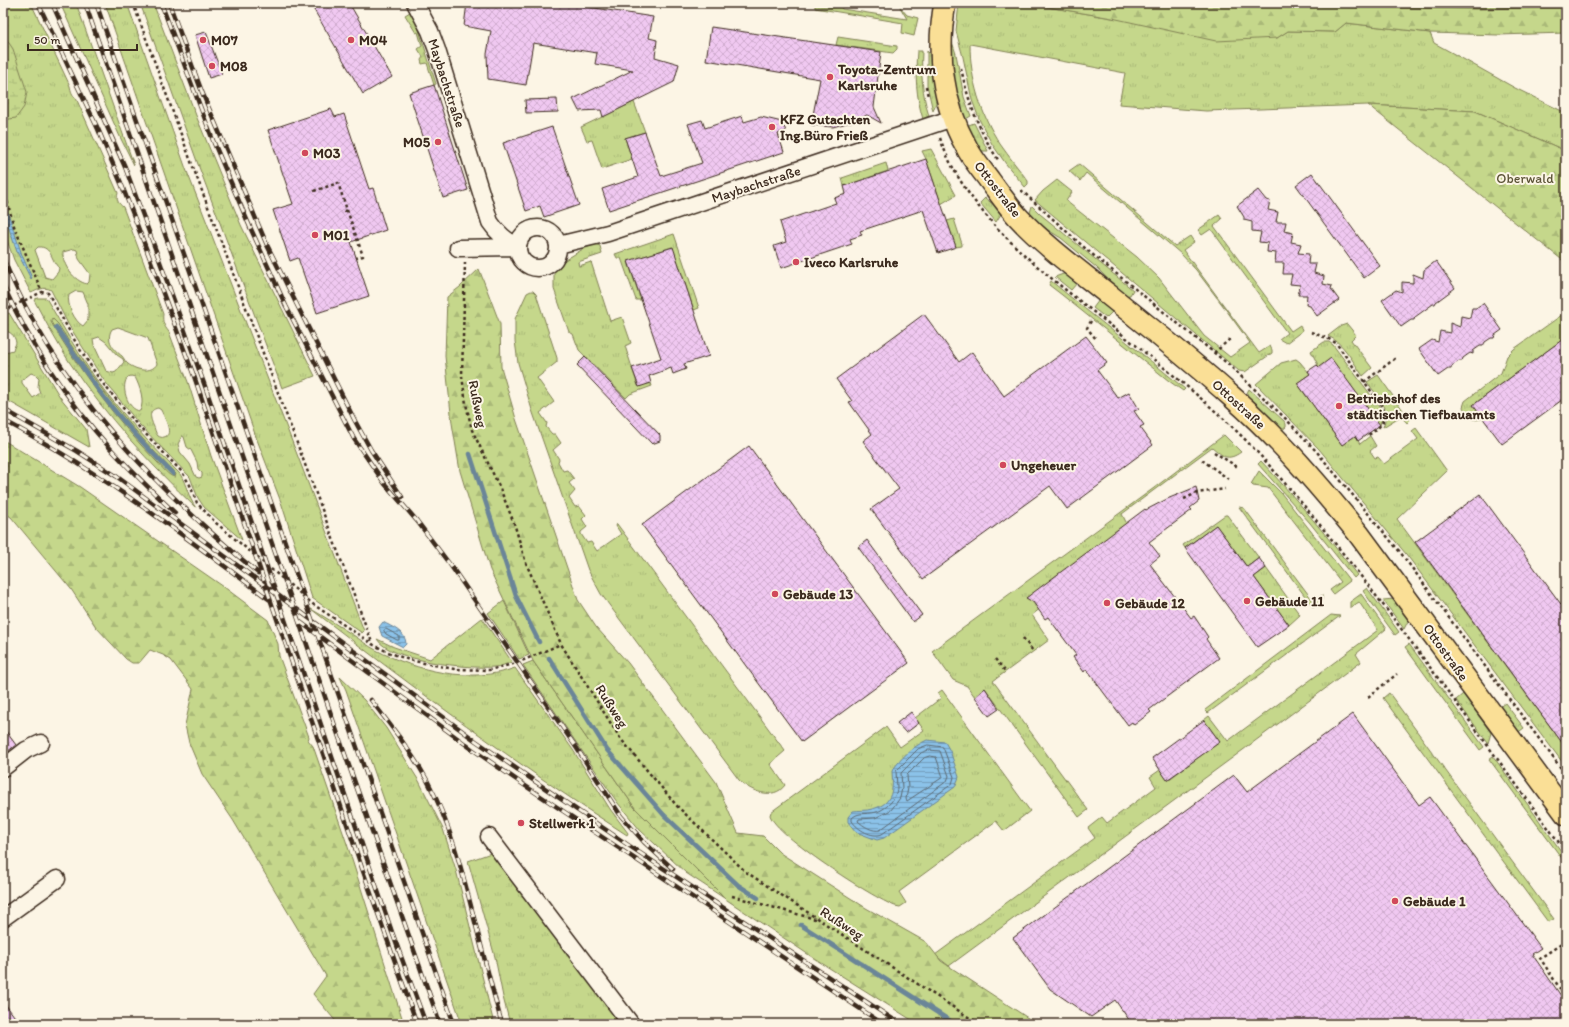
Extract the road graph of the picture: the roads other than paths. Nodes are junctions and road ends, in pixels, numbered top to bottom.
1 (415, 3) edge
2 (945, 3) edge
3 (944, 121) junction
4 (558, 245) junction
5 (518, 247) junction
6 (461, 248) road end
7 (41, 743) dead end
8 (3, 768) edge
9 (1566, 814) edge
10 (489, 837) dead end
11 (57, 879) dead end
12 (5, 913) edge
13 (631, 1024) edge

1 - 5 street, Maybachstraße
2 - 3 main road, Ottostraße
3 - 4 street, Maybachstraße
3 - 9 main road, Ottostraße
4 - 5 street
4 - 5 street
5 - 6 street
7 - 8 street
10 - 13 street
11 - 12 street

